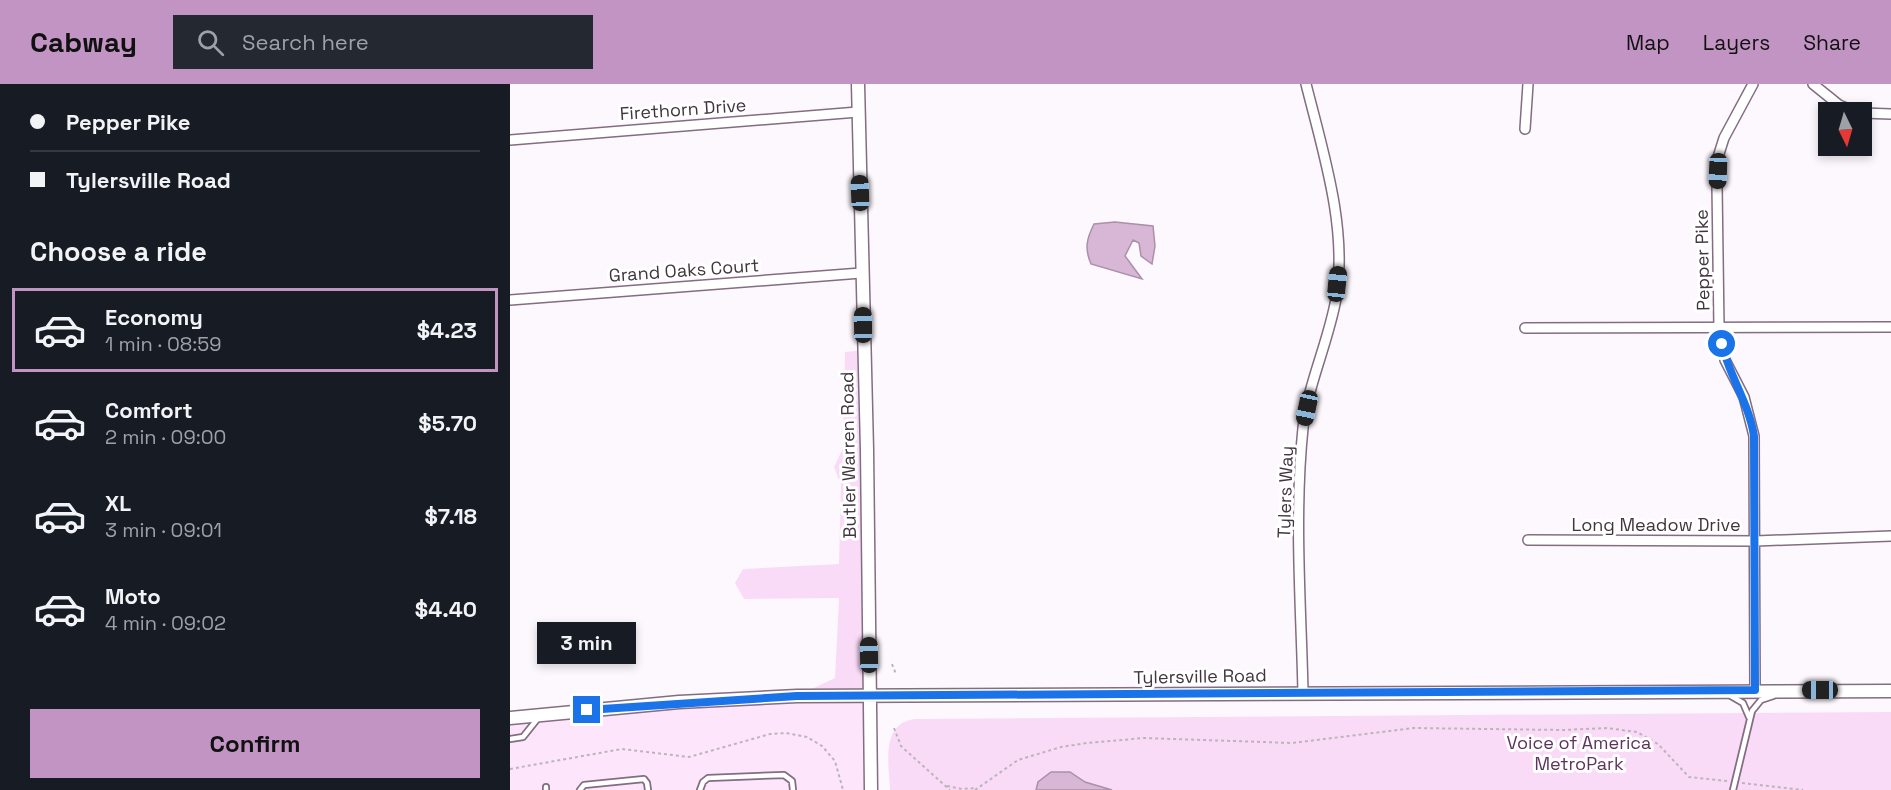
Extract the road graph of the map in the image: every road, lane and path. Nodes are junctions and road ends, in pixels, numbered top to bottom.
1 (858, 84) edge
2 (1306, 84) edge
3 (1528, 84) edge
4 (1753, 84) edge
5 (1813, 84) edge
6 (1835, 102) edge
7 (858, 112) junction
8 (1872, 113) edge
9 (1891, 114) edge
10 (1525, 129) dead end
11 (510, 140) edge
12 (861, 273) junction
13 (510, 300) edge
14 (1891, 327) edge
15 (1525, 328) dead end
16 (1719, 328) junction
17 (1891, 536) edge
18 (1528, 540) dead end
19 (1756, 541) junction
20 (892, 664) dead end
21 (896, 674) dead end
22 (1712, 690) junction
23 (1755, 690) junction
24 (1796, 690) junction
25 (1891, 691) edge
26 (1303, 692) junction
27 (870, 695) junction
28 (541, 715) junction
29 (1749, 717) junction
30 (510, 718) edge
31 (894, 728) dead end
32 (510, 739) edge
33 (510, 769) edge
34 (1735, 782) junction
35 (945, 785) junction
36 (978, 788) junction
37 (580, 790) edge
38 (648, 790) edge
39 (700, 790) edge
40 (793, 790) edge
41 (843, 790) edge
42 (871, 790) edge
43 (950, 790) edge
44 (975, 790) edge
45 (1733, 790) edge
46 (1803, 790) edge

1 - 7 main road, Butler Warren Road
2 - 26 street, Tylers Way
3 - 10 street
4 - 16 street, Pepper Pike
5 - 6 street
7 - 11 street, Firethorn Drive
7 - 12 main road, Butler Warren Road
8 - 9 street
12 - 13 street, Grand Oaks Court
12 - 27 main road, Butler Warren Road
14 - 16 street
15 - 16 street
16 - 19 street, Pepper Pike
17 - 19 street, Long Meadow Drive
18 - 19 street, Long Meadow Drive
19 - 23 street, Pepper Pike
20 - 21 path
22 - 23 main road, Tylersville Road
22 - 26 main road, Tylersville Road
22 - 29 lane
23 - 24 main road, Tylersville Road
24 - 25 main road, Tylersville Road
24 - 29 lane
26 - 27 main road, Tylersville Road
27 - 28 main road, Tylersville Road
27 - 42 main road, Butler Warren Road
28 - 30 main road, Tylersville Road
28 - 32 lane
29 - 34 lane
31 - 35 path
33 - 41 path
34 - 36 path
34 - 45 lane
34 - 46 path
35 - 36 path
35 - 43 path
36 - 44 path
37 - 38 lane
39 - 40 lane

